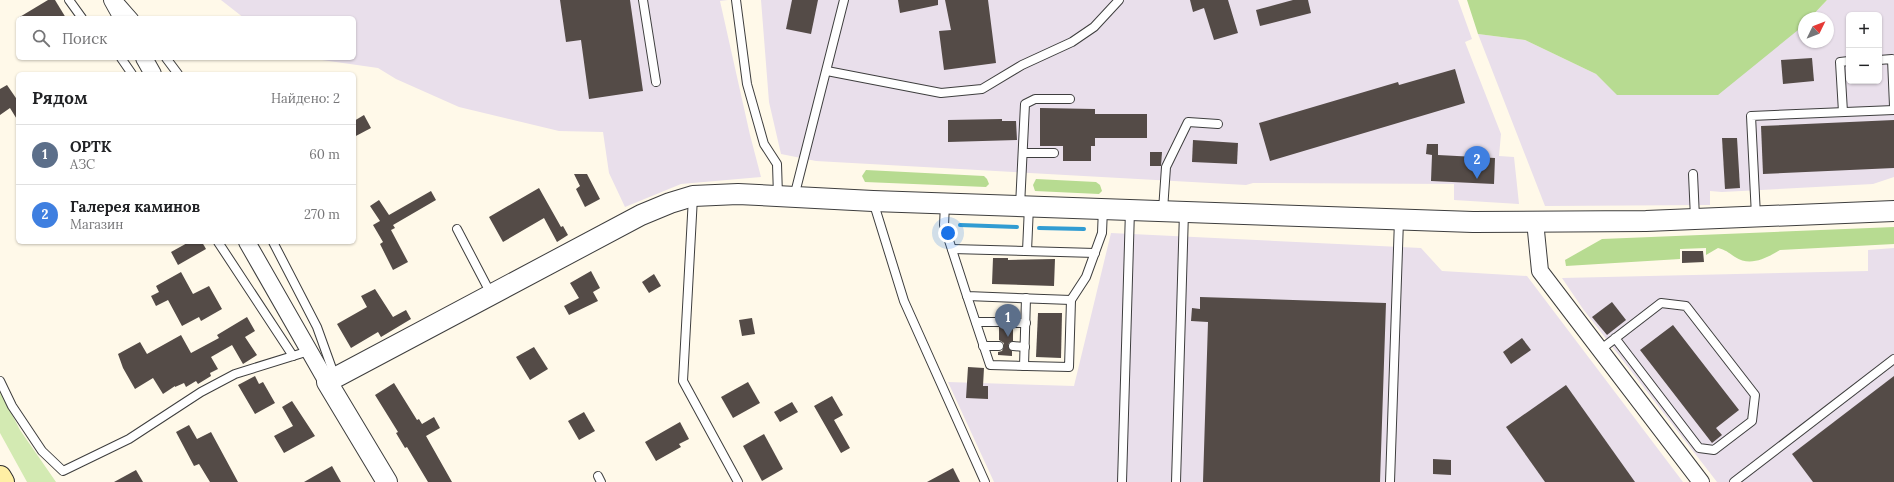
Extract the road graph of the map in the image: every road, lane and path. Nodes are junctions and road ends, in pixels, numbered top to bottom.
1 (69, 0) edge
2 (112, 0) edge
3 (118, 0) edge
4 (643, 0) edge
5 (736, 0) edge
6 (844, 0) edge
7 (1118, 0) edge
8 (81, 16) edge
9 (121, 16) edge
10 (132, 16) edge
11 (122, 60) edge
12 (145, 60) edge
13 (168, 60) edge
14 (1882, 60) edge
15 (1846, 61) edge
16 (827, 71) junction
17 (131, 72) edge
18 (152, 72) edge
19 (176, 72) edge
20 (656, 82) dead end
21 (1070, 99) dead end
22 (1894, 106) edge
23 (1894, 110) edge
24 (1843, 112) junction
25 (1218, 124) dead end
26 (1022, 153) junction
27 (1054, 153) dead end
28 (1693, 174) dead end
29 (693, 196) junction
30 (786, 197) junction
31 (873, 202) junction
32 (945, 203) junction
33 (1024, 206) junction
34 (1103, 208) junction
35 (1130, 209) junction
36 (1163, 210) junction
37 (1184, 211) junction
38 (1894, 211) edge
39 (1756, 217) junction
40 (1399, 219) junction
41 (1695, 219) junction
42 (1535, 221) junction
43 (457, 229) dead end
44 (219, 244) edge
45 (247, 244) edge
46 (275, 244) edge
47 (952, 249) junction
48 (1028, 251) junction
49 (1095, 253) junction
50 (491, 294) junction
51 (967, 296) junction
52 (1026, 298) junction
53 (1071, 300) junction
54 (976, 322) junction
55 (999, 322) dead end
56 (1013, 323) dead end
57 (1026, 323) junction
58 (1615, 338) junction
59 (983, 346) junction
60 (999, 346) dead end
61 (1012, 346) dead end
62 (1025, 347) junction
63 (1600, 350) junction
64 (309, 351) junction
65 (293, 356) junction
66 (1894, 359) edge
67 (1024, 366) junction
68 (331, 380) junction
69 (0, 381) edge
70 (0, 477) edge
71 (1738, 481) edge
72 (3, 482) edge
73 (387, 482) edge
74 (738, 482) edge
75 (985, 482) edge
76 (1122, 482) edge
77 (1176, 482) edge
78 (1390, 482) edge
79 (1702, 482) edge

1 - 8 lane
2 - 9 street
3 - 10 lane
4 - 20 lane
5 - 30 lane
6 - 16 lane
7 - 16 lane
11 - 17 lane
12 - 18 street
13 - 19 lane
14 - 22 lane
15 - 24 lane
16 - 30 lane
21 - 26 lane
23 - 24 lane
24 - 39 lane
25 - 36 lane
26 - 27 lane
26 - 33 lane
28 - 41 lane
29 - 30 street
29 - 50 street
29 - 74 lane
30 - 31 street
31 - 32 street
31 - 75 lane
32 - 33 street
32 - 47 lane
33 - 34 street
33 - 48 lane
34 - 35 street
34 - 49 lane
35 - 36 street
35 - 76 lane
36 - 37 street
37 - 40 street
37 - 77 lane
38 - 39 street
39 - 41 street
40 - 42 street
40 - 78 lane
41 - 42 street
42 - 63 street
43 - 50 lane
44 - 65 lane
45 - 64 street
46 - 68 lane
47 - 48 lane
47 - 51 lane
48 - 49 lane
49 - 53 lane
50 - 68 street
51 - 52 lane
51 - 54 lane
52 - 53 lane
52 - 57 lane
53 - 67 lane
54 - 55 lane
54 - 59 lane
56 - 57 lane
57 - 62 lane
58 - 58 lane
58 - 63 lane
59 - 60 lane
59 - 67 lane
61 - 62 lane
62 - 67 lane
63 - 79 street
64 - 65 lane
64 - 68 street
65 - 69 lane
66 - 71 lane
68 - 73 street
70 - 72 main road

